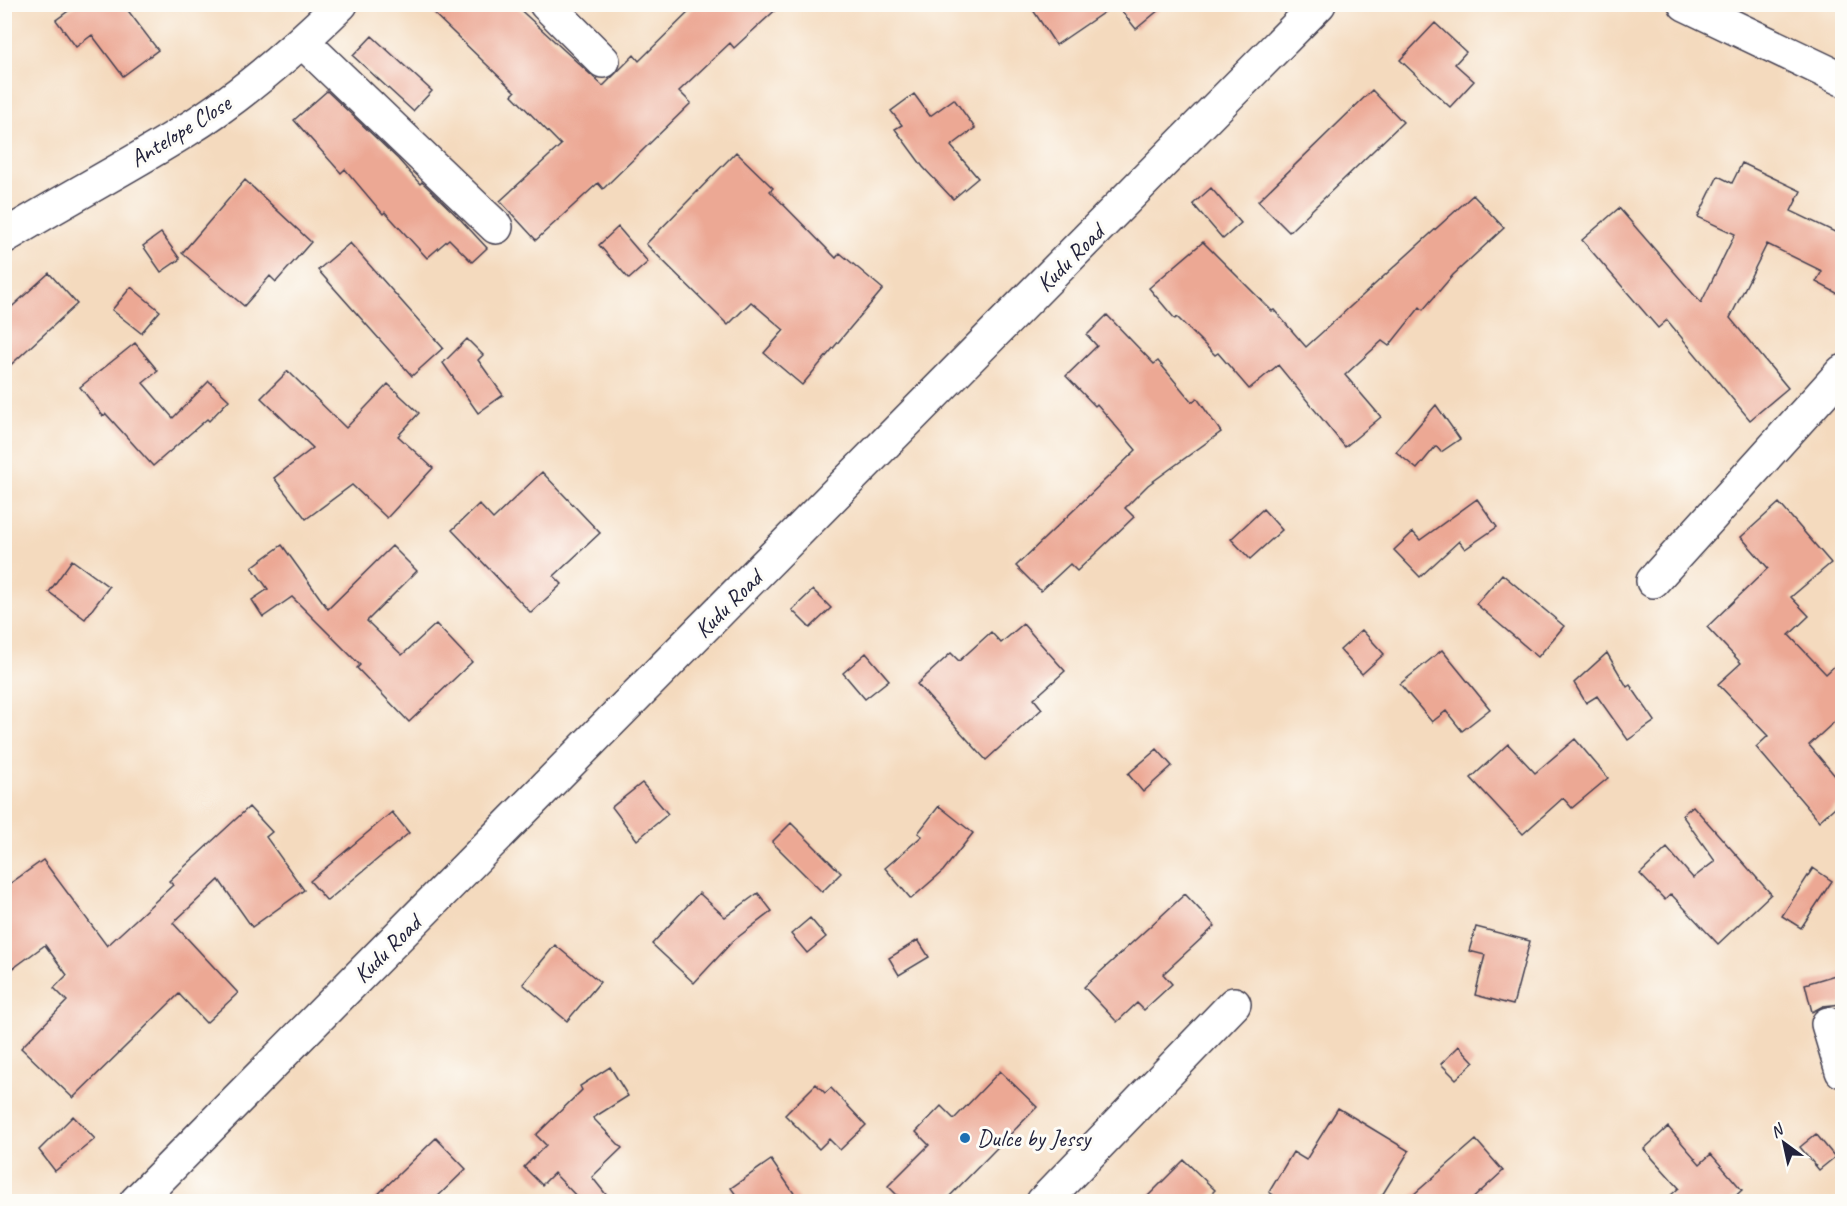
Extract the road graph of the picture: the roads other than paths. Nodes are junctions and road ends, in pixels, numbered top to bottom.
1 (341, 4) edge
2 (546, 4) edge
3 (1319, 4) edge
4 (1685, 4) edge
5 (303, 42) junction
6 (603, 61) dead end
7 (1842, 79) edge
8 (496, 227) dead end
9 (4, 237) edge
10 (1842, 372) edge
11 (1653, 581) dead end
12 (1233, 1005) dead end
13 (1828, 1024) dead end
14 (1842, 1071) edge
15 (136, 1202) edge
16 (1043, 1202) edge

1 - 5 street, Antelope Close
2 - 6 street
3 - 15 street, Kudu Road
4 - 7 street
5 - 8 street
5 - 9 street, Antelope Close
10 - 11 street
12 - 16 street
13 - 14 street

